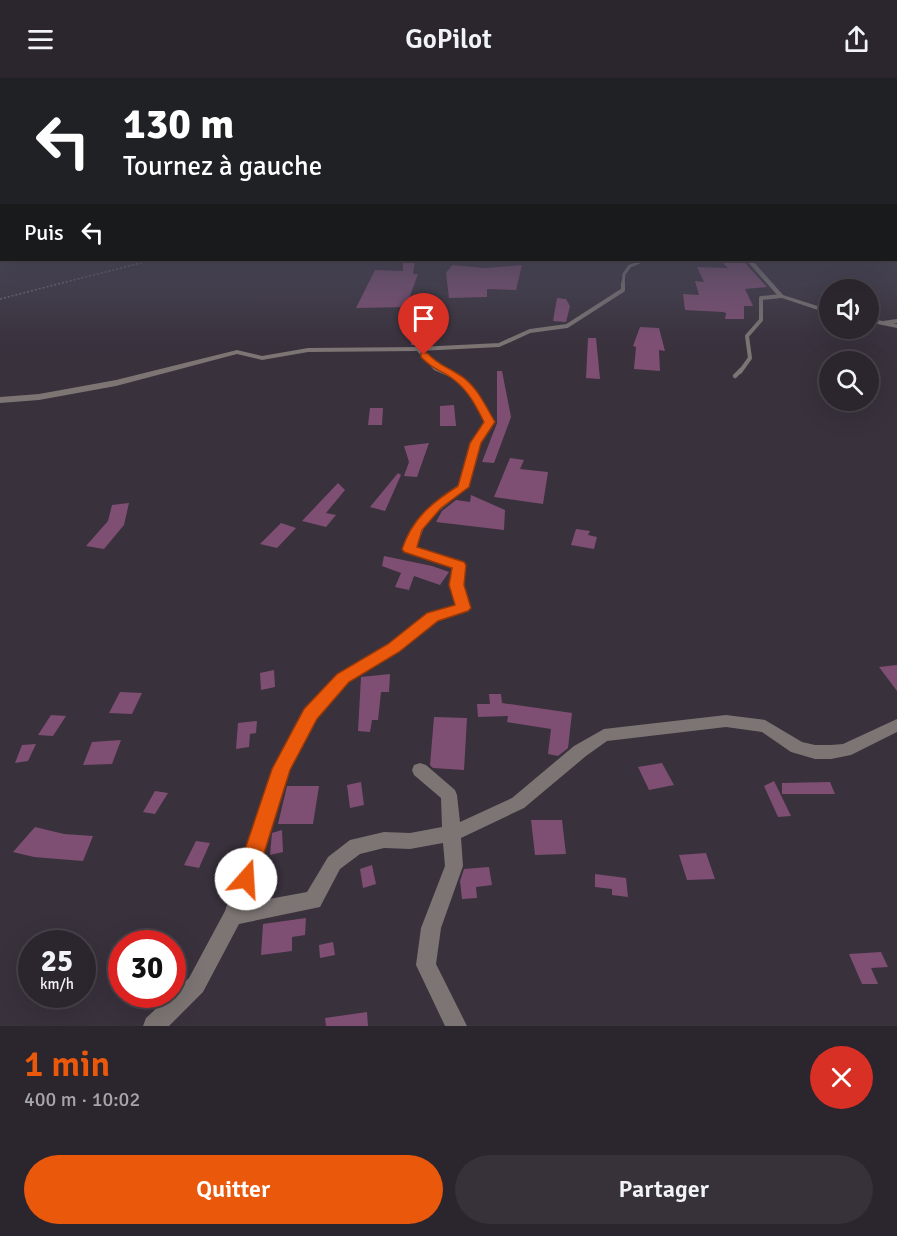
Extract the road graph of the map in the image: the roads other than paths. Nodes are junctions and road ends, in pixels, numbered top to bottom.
1 (642, 261) edge
2 (750, 261) edge
3 (630, 266) joint
4 (781, 296) junction
5 (819, 308) edge
6 (897, 321) edge
7 (879, 322) edge
8 (882, 323) junction
9 (897, 326) edge
10 (419, 349) junction
11 (735, 376) dead end
12 (0, 400) edge
13 (897, 725) edge
14 (420, 770) dead end
15 (454, 833) junction
16 (233, 915) junction
17 (154, 1026) edge
18 (456, 1026) edge

1 - 3 street
2 - 4 street
3 - 10 lane
4 - 5 street
4 - 11 lane
6 - 8 lane
7 - 8 street
8 - 9 street
10 - 12 street
10 - 16 street
13 - 15 street
14 - 15 street
15 - 16 street
15 - 18 street
16 - 17 street

